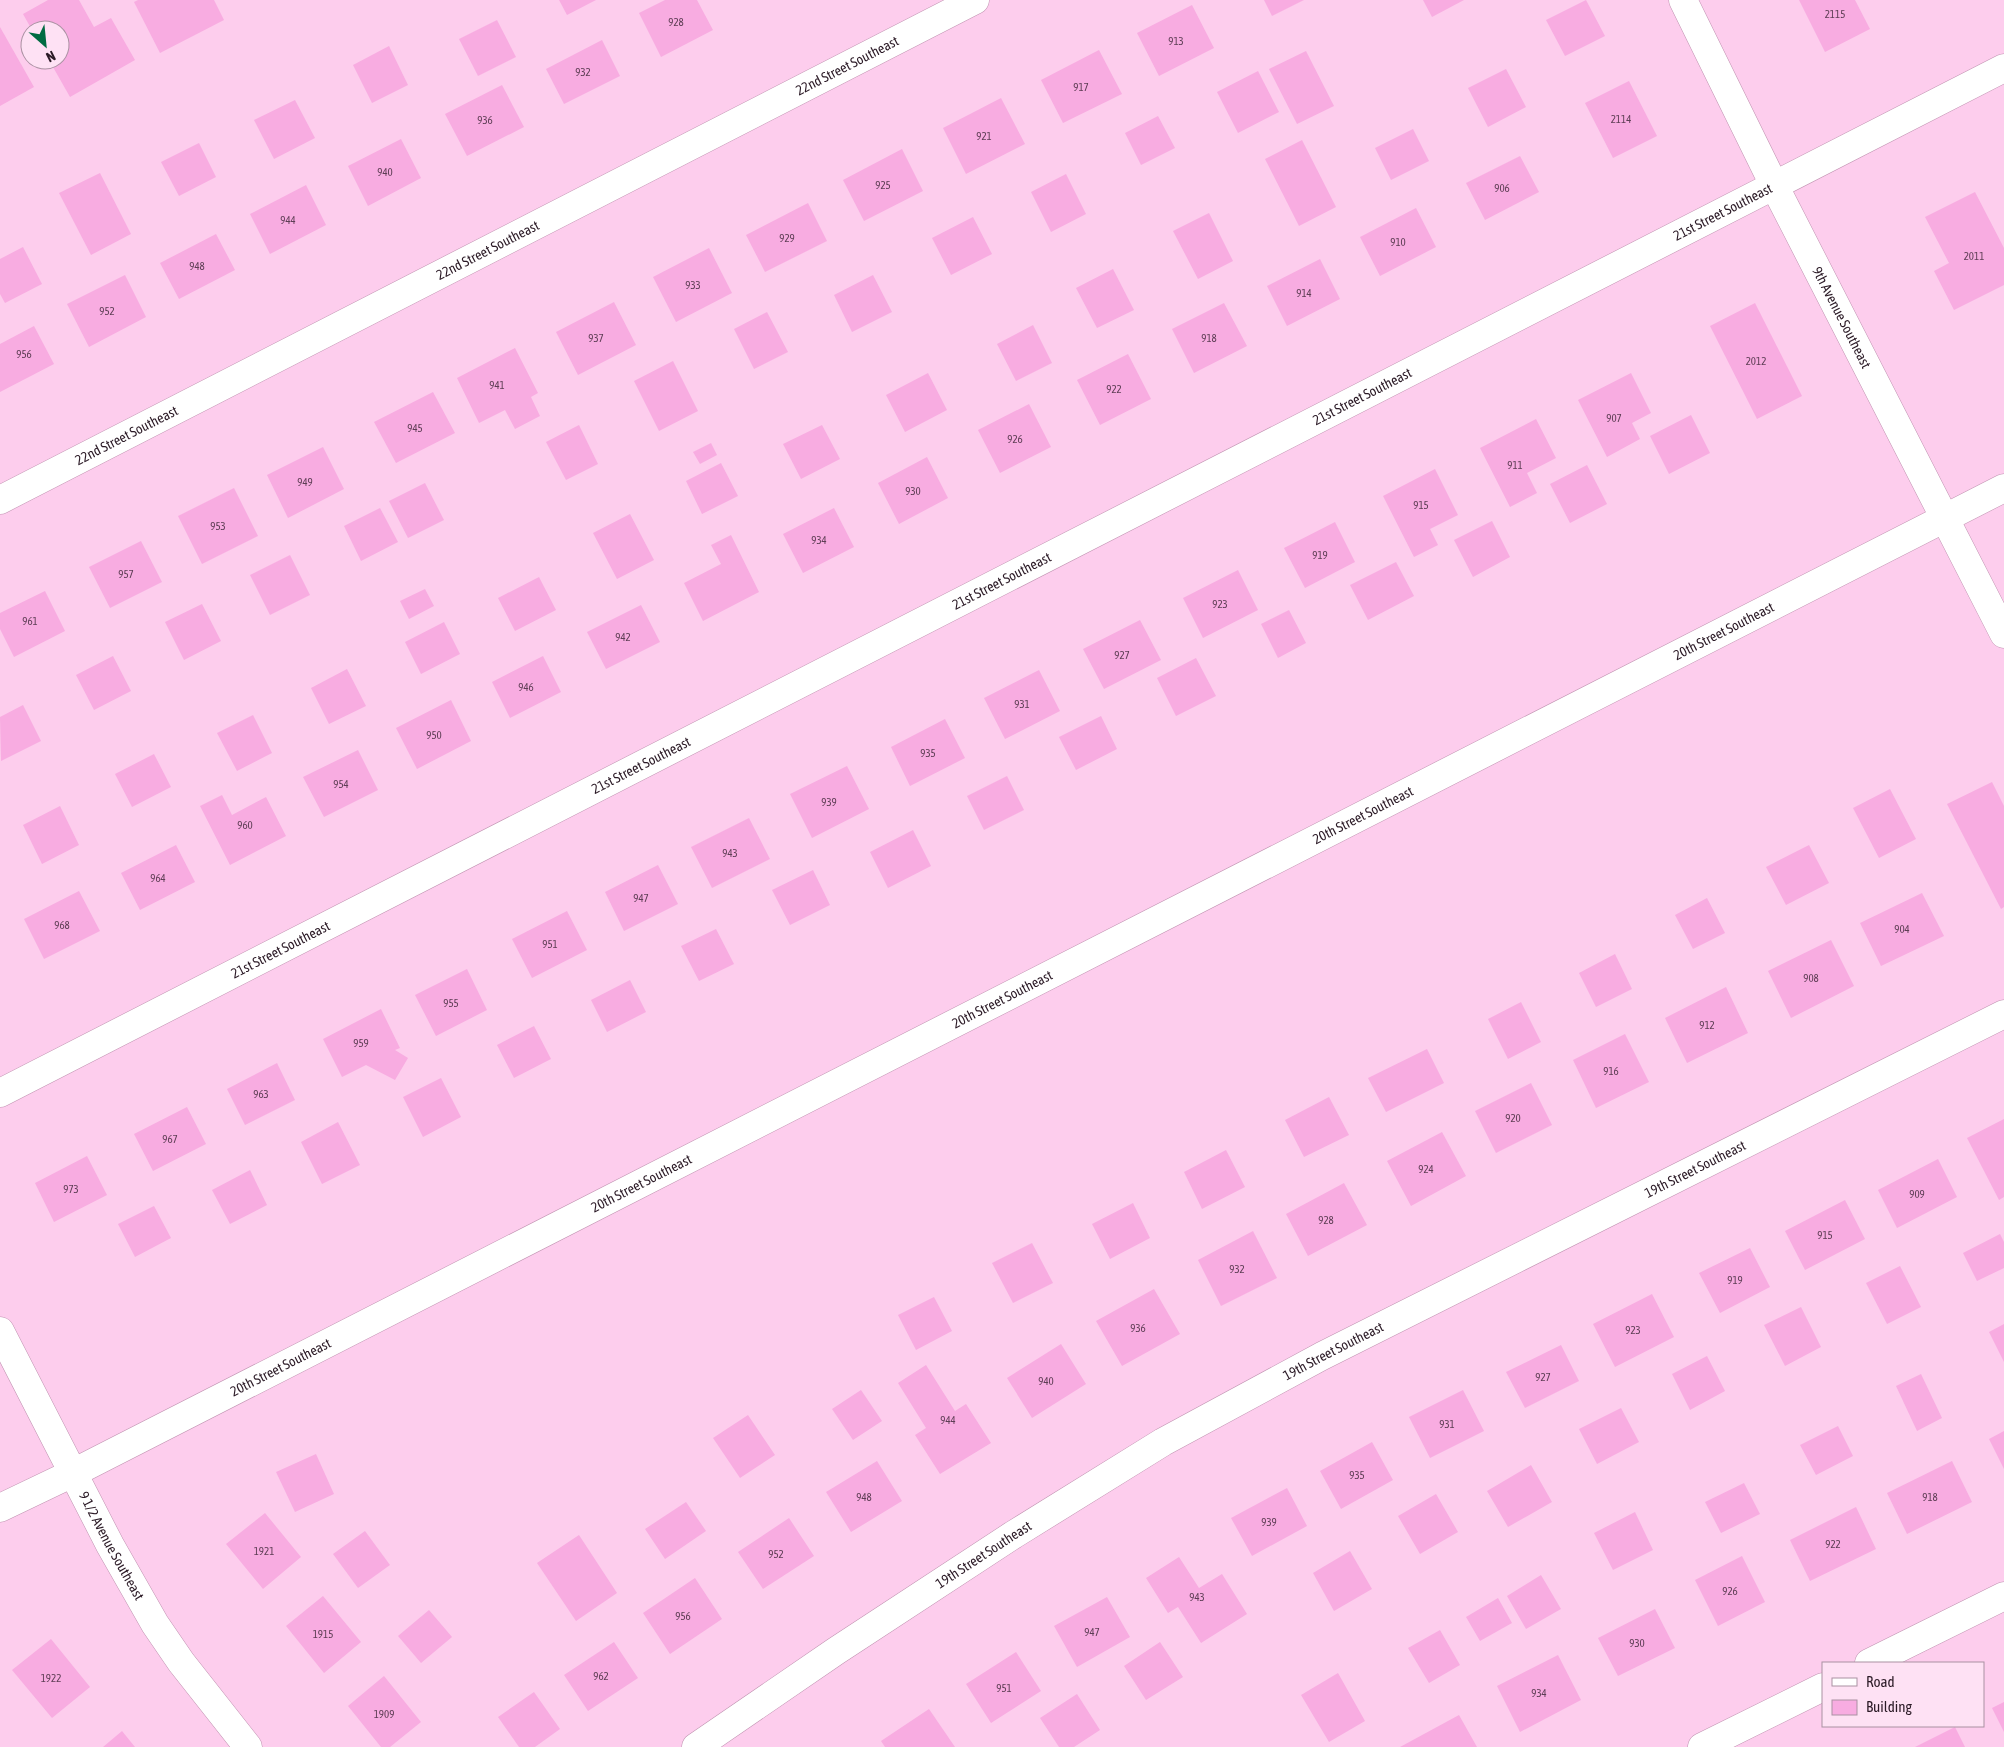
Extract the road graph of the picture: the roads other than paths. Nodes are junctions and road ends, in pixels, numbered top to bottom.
1 (975, 0) edge
2 (1683, 0) edge
3 (2004, 68) edge
4 (1774, 185) junction
5 (2004, 488) edge
6 (0, 500) edge
7 (1945, 519) junction
8 (2004, 634) edge
9 (2004, 1014) edge
10 (0, 1093) edge
11 (0, 1331) edge
12 (72, 1473) junction
13 (0, 1508) edge
14 (2004, 1596) edge
15 (1871, 1662) edge
16 (1822, 1687) edge
17 (248, 1747) edge
18 (696, 1747) edge
19 (1702, 1747) edge

1 - 6 street, 22nd Street Southeast
2 - 4 street, 9th Avenue Southeast
3 - 4 street, 21st Street Southeast
4 - 7 street, 9th Avenue Southeast
4 - 10 street, 21st Street Southeast
5 - 7 street, 20th Street Southeast
7 - 8 street, 9th Avenue Southeast
7 - 12 street, 20th Street Southeast
9 - 18 street, 19th Street Southeast
11 - 12 street, 9 1/2 Avenue Southeast
12 - 13 street, 20th Street Southeast
12 - 17 street, 9 1/2 Avenue Southeast
14 - 15 street
16 - 19 street

